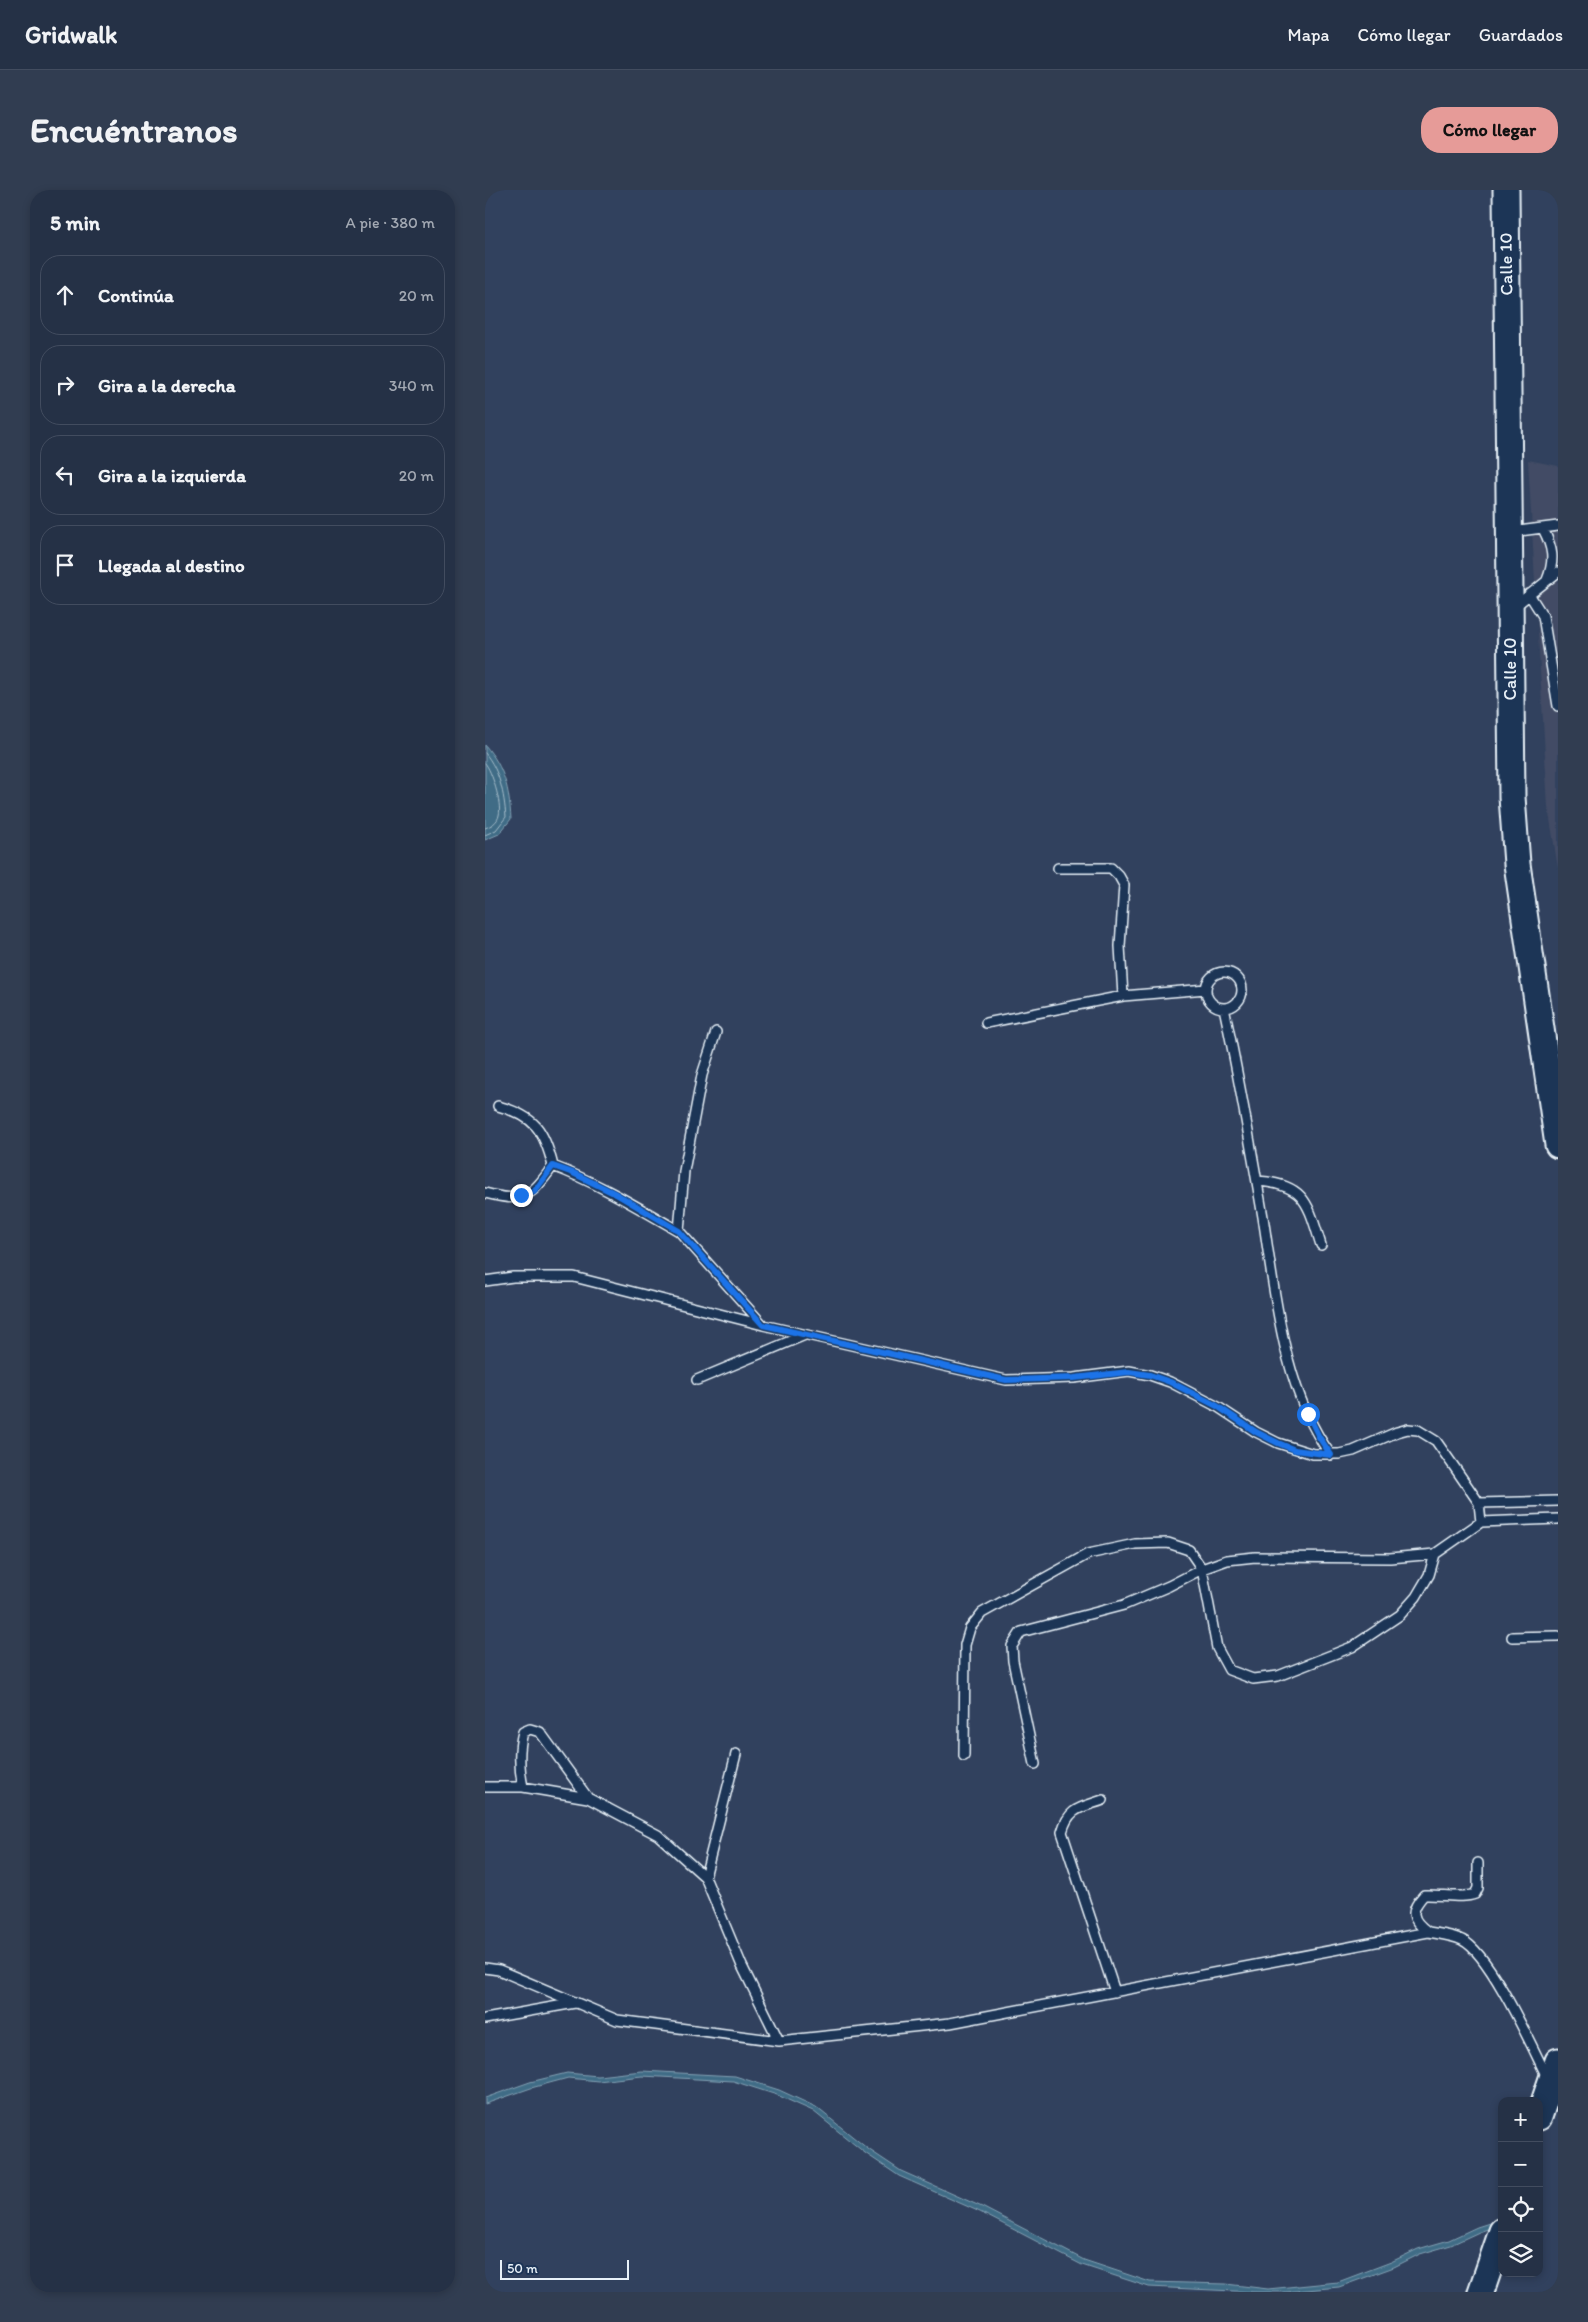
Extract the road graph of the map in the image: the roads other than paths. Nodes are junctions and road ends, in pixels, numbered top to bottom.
1 (1506, 190) edge
2 (1558, 526) edge
3 (1543, 529) junction
4 (1508, 532) junction
5 (1558, 572) edge
6 (1547, 580) junction
7 (1529, 594) junction
8 (1510, 610) junction
9 (1558, 706) edge
10 (1058, 868) dead end
11 (1205, 989) junction
12 (1123, 996) junction
13 (1225, 1008) junction
14 (986, 1023) dead end
15 (717, 1032) dead end
16 (498, 1106) dead end
17 (1558, 1145) edge
18 (553, 1166) junction
19 (1257, 1181) junction
20 (485, 1193) edge
21 (679, 1231) junction
22 (1321, 1245) dead end
23 (485, 1281) edge
24 (763, 1325) junction
25 (806, 1335) junction
26 (697, 1380) dead end
27 (1331, 1455) junction
28 (1558, 1501) edge
29 (1479, 1503) junction
30 (1558, 1519) edge
31 (1481, 1522) junction
32 (1435, 1554) junction
33 (1202, 1569) junction
34 (1558, 1636) edge
35 (1512, 1637) dead end
36 (736, 1754) dead end
37 (964, 1756) dead end
38 (1035, 1764) dead end
39 (485, 1787) edge
40 (523, 1787) junction
41 (588, 1798) junction
42 (1103, 1800) dead end
43 (1478, 1863) dead end
44 (705, 1877) junction
45 (1428, 1932) junction
46 (485, 1968) edge
47 (1115, 1992) junction
48 (575, 2003) junction
49 (485, 2019) edge
50 (779, 2041) junction
51 (1554, 2072) edge
52 (1543, 2105) edge
53 (1502, 2232) edge
54 (1481, 2292) edge

1 - 4 main road, Calle 10
2 - 3 lane
3 - 4 lane
3 - 6 lane
4 - 8 main road, Calle 10
5 - 6 lane
6 - 7 lane
7 - 8 lane
7 - 9 lane
8 - 17 main road, Calle 10
10 - 12 lane
11 - 12 lane
11 - 13 lane
11 - 13 lane
12 - 14 lane
13 - 19 lane
15 - 21 lane
16 - 18 lane
18 - 20 lane
18 - 21 lane
19 - 22 lane
19 - 27 lane
21 - 24 lane
23 - 24 lane
24 - 25 lane
25 - 26 lane
25 - 27 lane
27 - 29 lane
28 - 29 lane
29 - 31 lane
30 - 31 lane
31 - 32 lane
32 - 33 lane
32 - 33 lane
33 - 37 lane
33 - 38 lane
34 - 35 lane
36 - 44 lane
39 - 40 lane
40 - 41 lane
40 - 41 lane
41 - 44 lane
42 - 47 lane
43 - 45 lane
44 - 50 lane
45 - 47 lane
45 - 51 lane
46 - 48 lane
47 - 50 lane
48 - 49 lane
48 - 50 lane
51 - 52 main road
53 - 54 main road

